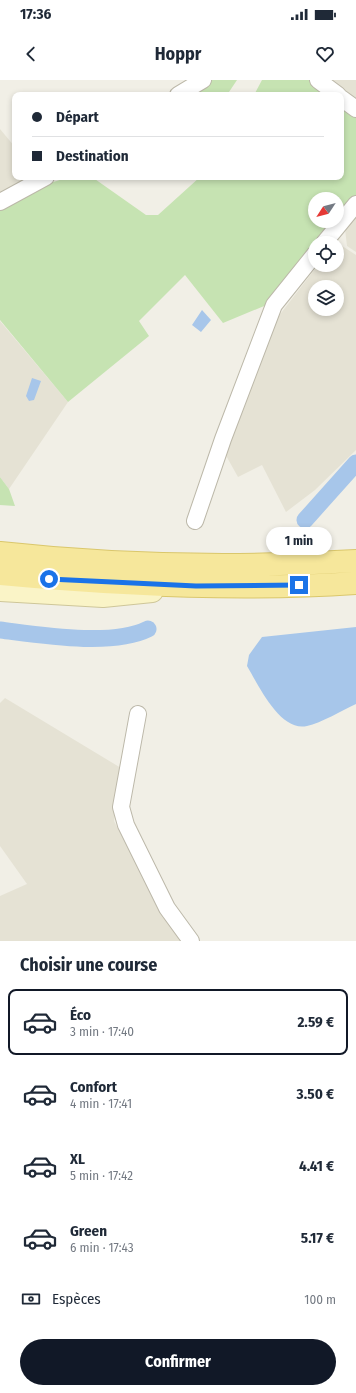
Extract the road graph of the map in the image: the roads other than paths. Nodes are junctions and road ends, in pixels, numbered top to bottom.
1 (203, 80) edge
2 (318, 80) edge
3 (183, 92) edge
4 (334, 92) edge
5 (344, 100) edge
6 (356, 109) edge
7 (40, 180) edge
8 (0, 202) edge
9 (356, 204) edge
10 (330, 236) edge
11 (308, 263) edge
12 (195, 521) dead end
13 (0, 549) edge
14 (0, 553) edge
15 (38, 557) junction
16 (356, 561) edge
17 (0, 574) edge
18 (356, 583) edge
19 (196, 586) junction
20 (0, 590) edge
21 (138, 714) dead end
22 (191, 941) edge

1 - 3 street
2 - 4 street
5 - 6 street
7 - 8 street
9 - 10 street
11 - 12 street
13 - 15 main road
14 - 15 main road
15 - 16 main road
17 - 19 main road
18 - 19 main road
19 - 20 main road
21 - 22 street

